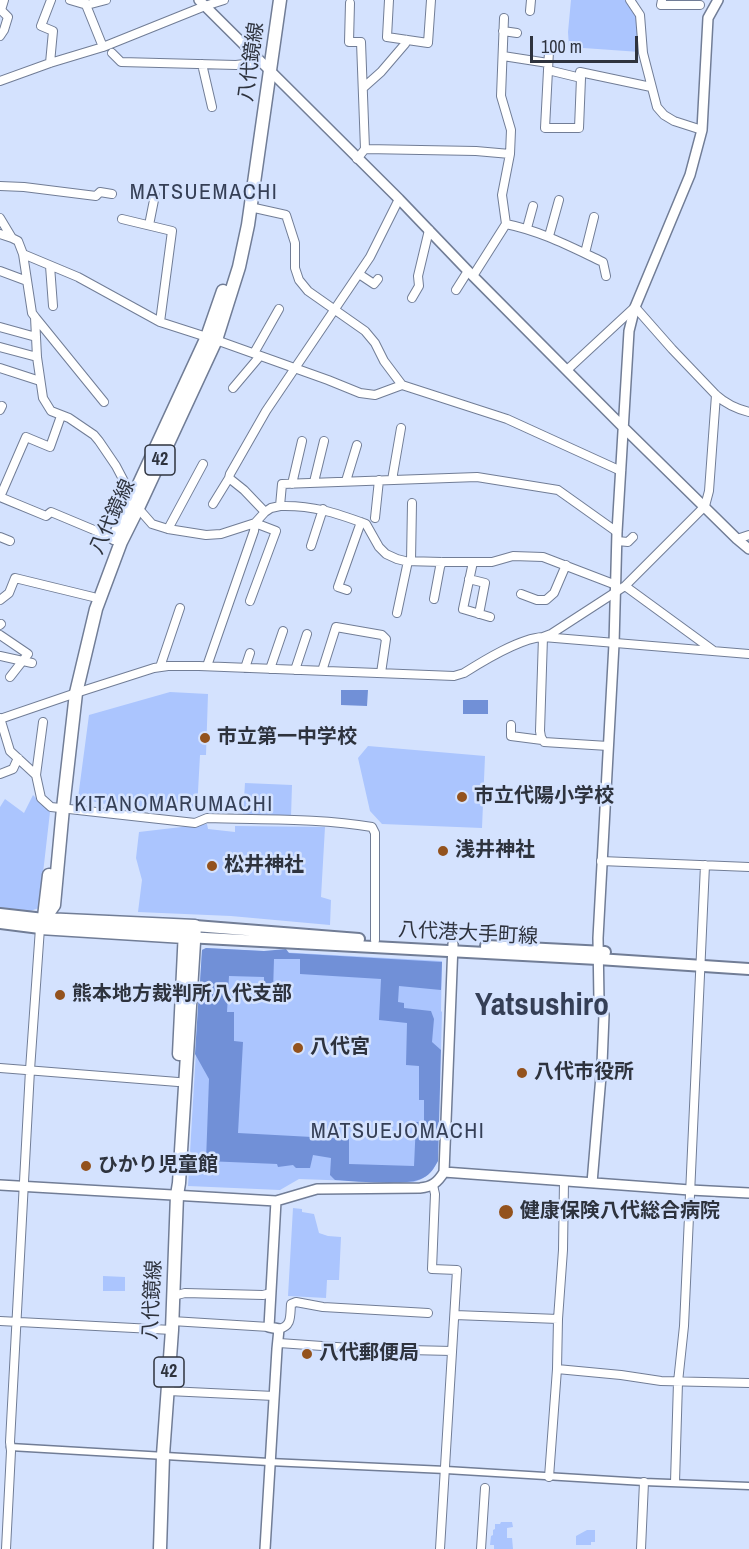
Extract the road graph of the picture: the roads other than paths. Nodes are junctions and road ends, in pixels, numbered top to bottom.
1 (4, 0) edge
2 (51, 0) edge
3 (70, 0) edge
4 (106, 0) edge
5 (224, 0) edge
6 (272, 0) edge
7 (280, 0) edge
8 (390, 0) edge
9 (431, 0) edge
10 (531, 0) edge
11 (630, 0) edge
12 (662, 0) edge
13 (718, 0) edge
14 (698, 2) edge
15 (86, 3) edge
16 (202, 3) edge
17 (351, 3) dead end
18 (530, 11) dead end
19 (504, 18) dead end
20 (708, 18) junction
21 (503, 31) junction
22 (518, 33) dead end
23 (0, 36) edge
24 (407, 40) junction
25 (103, 47) junction
26 (549, 51) dead end
27 (112, 53) dead end
28 (503, 56) junction
29 (50, 63) junction
30 (202, 64) junction
31 (265, 66) junction
32 (548, 67) junction
33 (580, 72) dead end
34 (0, 81) edge
35 (651, 87) junction
36 (363, 88) junction
37 (212, 107) dead end
38 (702, 130) junction
39 (365, 149) junction
40 (510, 154) junction
41 (357, 159) junction
42 (0, 186) edge
43 (112, 194) dead end
44 (155, 195) dead end
45 (399, 200) junction
46 (559, 200) dead end
47 (533, 206) dead end
48 (250, 207) junction
49 (594, 217) dead end
50 (0, 218) edge
51 (122, 219) dead end
52 (506, 224) junction
53 (149, 225) junction
54 (527, 228) junction
55 (429, 230) junction
56 (0, 234) edge
57 (549, 236) junction
58 (12, 238) junction
59 (585, 253) junction
60 (23, 254) junction
61 (50, 266) junction
62 (0, 271) edge
63 (358, 274) junction
64 (471, 274) junction
65 (606, 276) dead end
66 (378, 279) dead end
67 (27, 281) junction
68 (456, 290) dead end
69 (412, 298) dead end
70 (53, 306) dead end
71 (635, 307) junction
72 (279, 309) dead end
73 (335, 310) junction
74 (35, 317) junction
75 (160, 322) junction
76 (0, 327) edge
77 (36, 337) junction
78 (211, 338) junction
79 (0, 347) edge
80 (257, 355) junction
81 (38, 357) junction
82 (0, 368) edge
83 (296, 369) junction
84 (567, 370) junction
85 (40, 381) junction
86 (402, 385) junction
87 (232, 387) dead end
88 (716, 395) junction
89 (104, 402) dead end
90 (749, 412) edge
91 (61, 416) junction
92 (623, 427) junction
93 (401, 428) dead end
94 (302, 441) dead end
95 (324, 441) dead end
96 (357, 445) dead end
97 (203, 464) dead end
98 (621, 471) junction
99 (230, 478) junction
100 (380, 480) junction
101 (392, 480) junction
102 (346, 481) junction
103 (314, 482) junction
104 (292, 484) junction
105 (0, 497) edge
106 (412, 502) dead end
107 (136, 503) junction
108 (213, 504) dead end
109 (280, 506) junction
110 (705, 507) junction
111 (323, 509) junction
112 (265, 512) junction
113 (375, 518) dead end
114 (361, 522) junction
115 (255, 523) junction
116 (168, 530) junction
117 (749, 535) edge
118 (0, 537) edge
119 (617, 537) junction
120 (633, 537) dead end
121 (113, 539) junction
122 (737, 539) junction
123 (10, 541) dead end
124 (311, 546) dead end
125 (749, 549) edge
126 (410, 561) junction
127 (442, 562) junction
128 (473, 562) junction
129 (566, 565) junction
130 (469, 579) junction
131 (619, 588) junction
132 (347, 590) dead end
133 (521, 594) dead end
134 (93, 597) junction
135 (434, 599) dead end
136 (0, 600) edge
137 (250, 601) dead end
138 (180, 608) dead end
139 (397, 613) dead end
140 (479, 614) junction
141 (490, 617) dead end
142 (283, 631) dead end
143 (307, 634) dead end
144 (0, 635) edge
145 (543, 637) junction
146 (614, 644) junction
147 (715, 652) junction
148 (250, 653) dead end
149 (749, 654) edge
150 (0, 656) edge
151 (23, 661) junction
152 (32, 663) dead end
153 (207, 666) junction
154 (160, 667) junction
155 (246, 668) junction
156 (270, 669) junction
157 (295, 670) junction
158 (322, 671) junction
159 (381, 673) junction
160 (10, 677) dead end
161 (72, 694) junction
162 (0, 719) edge
163 (43, 722) dead end
164 (511, 725) dead end
165 (3, 734) edge
166 (542, 740) junction
167 (608, 746) junction
168 (18, 758) junction
169 (0, 774) edge
170 (36, 775) junction
171 (60, 808) junction
172 (601, 861) junction
173 (705, 865) junction
174 (749, 867) edge
175 (0, 914) edge
176 (0, 923) edge
177 (42, 923) junction
178 (190, 932) junction
179 (375, 940) junction
180 (453, 948) junction
181 (598, 955) junction
182 (749, 962) edge
183 (700, 963) junction
184 (749, 969) edge
185 (0, 1068) edge
186 (30, 1070) junction
187 (178, 1082) junction
188 (444, 1172) junction
189 (564, 1181) junction
190 (592, 1183) junction
191 (0, 1185) edge
192 (433, 1185) junction
193 (24, 1186) junction
194 (690, 1190) junction
195 (749, 1192) edge
196 (177, 1196) junction
197 (276, 1201) junction
198 (271, 1293) junction
199 (173, 1296) junction
200 (428, 1312) dead end
201 (455, 1315) junction
202 (558, 1319) junction
203 (0, 1321) edge
204 (17, 1322) junction
205 (172, 1325) junction
206 (269, 1327) junction
207 (279, 1329) junction
208 (279, 1343) junction
209 (452, 1351) junction
210 (557, 1369) junction
211 (678, 1382) junction
212 (749, 1383) edge
213 (168, 1391) junction
214 (274, 1396) junction
215 (0, 1446) edge
216 (10, 1447) junction
217 (163, 1455) junction
218 (269, 1462) junction
219 (446, 1470) junction
220 (486, 1473) junction
221 (549, 1477) junction
222 (644, 1482) junction
223 (675, 1482) junction
224 (749, 1486) edge
225 (485, 1488) joint
226 (6, 1549) edge
227 (160, 1549) edge
228 (265, 1549) edge
229 (440, 1549) edge
230 (481, 1549) edge
231 (641, 1549) edge

1 - 23 street
2 - 29 street
3 - 15 street
4 - 15 street
5 - 16 street
6 - 31 main road, 八代鏡線 / 42
7 - 31 main road, 八代鏡線 / 42
8 - 24 street
9 - 24 street
10 - 18 street
11 - 35 street
12 - 14 street
13 - 20 street
14 - 20 street
15 - 25 street
16 - 25 street
16 - 31 street
17 - 36 street
19 - 21 street
20 - 38 street
21 - 22 street
21 - 28 street
24 - 36 street
25 - 29 street
26 - 32 street
27 - 30 street
28 - 32 street
28 - 40 street
29 - 34 street
30 - 31 street
30 - 37 street
31 - 41 street
31 - 48 main road, 八代鏡線 / 42
31 - 78 main road, 八代鏡線 / 42
32 - 32 street
33 - 35 street
35 - 38 street
36 - 39 street
38 - 71 street
39 - 40 street
39 - 41 street
40 - 52 street
41 - 45 street
42 - 43 street
44 - 53 street
45 - 55 street
45 - 63 street
46 - 57 street
47 - 54 street
48 - 73 street
48 - 78 main road, 八代鏡線 / 42
49 - 59 street
50 - 58 street
51 - 53 street
52 - 54 street
52 - 64 street
53 - 75 street
54 - 57 street
55 - 64 street
55 - 69 street
56 - 58 street
57 - 59 street
58 - 60 street
59 - 65 street
60 - 61 street
60 - 67 street
61 - 70 street
61 - 75 street
62 - 67 street
63 - 66 street
63 - 73 street
64 - 68 street
64 - 84 street
67 - 74 street
71 - 84 street
71 - 88 street
71 - 92 street
72 - 80 street
73 - 83 street
73 - 86 street
74 - 77 street
74 - 89 street
75 - 78 street
76 - 77 street
77 - 81 street
78 - 80 street
78 - 107 main road, 八代鏡線 / 42
79 - 81 street
80 - 83 street
80 - 87 street
81 - 85 street
82 - 85 street
83 - 86 street
83 - 99 street
84 - 92 street
85 - 91 street
86 - 98 street
88 - 90 street
88 - 110 street
91 - 105 street
91 - 107 street
92 - 98 street
92 - 110 street
93 - 101 street
94 - 104 street
95 - 103 street
96 - 102 street
97 - 116 street
98 - 119 street
99 - 108 street
99 - 112 street
100 - 101 street
100 - 102 street
100 - 113 street
101 - 119 street
102 - 103 street
103 - 104 street
104 - 109 street
105 - 121 street
106 - 126 street
107 - 116 street
107 - 121 main road, 八代鏡線 / 42
107 - 161 main road, 八代鏡線 / 42
109 - 111 street
109 - 112 street
110 - 122 street
110 - 131 street
111 - 114 street
111 - 124 street
112 - 115 street
114 - 126 street
114 - 132 street
115 - 116 street
115 - 137 street
115 - 153 street
117 - 122 street
118 - 123 street
119 - 120 street
119 - 131 street
121 - 134 main road, 八代鏡線 / 42
122 - 125 street
126 - 127 street
126 - 139 street
127 - 128 street
127 - 135 street
128 - 129 street
128 - 130 street
129 - 131 street
129 - 133 street
130 - 140 street
130 - 140 street
131 - 145 street
131 - 146 street
131 - 147 street
134 - 136 street
134 - 161 main road, 八代鏡線 / 42
138 - 154 street
140 - 141 street
142 - 156 street
143 - 157 street
144 - 151 street
145 - 146 street
145 - 159 street
145 - 166 street
146 - 147 street
146 - 167 street
147 - 149 street
148 - 155 street
150 - 151 street
151 - 152 street
151 - 160 street
153 - 154 street
153 - 155 street
154 - 161 street
155 - 156 street
156 - 157 street
157 - 158 street
158 - 159 street
158 - 159 street
161 - 162 street
161 - 171 main road, 八代鏡線 / 42
162 - 165 street
163 - 170 street
164 - 166 street
165 - 168 street
166 - 167 street
167 - 172 street
168 - 169 street
168 - 170 street
170 - 171 street
171 - 177 main road, 八代鏡線 / 42
171 - 179 street
172 - 173 street
172 - 181 street
173 - 174 street
173 - 183 street
175 - 177 main road
176 - 177 main road
177 - 178 main road
177 - 186 street
178 - 179 main road, 八代港大手町線
178 - 180 main road, 八代港大手町線
178 - 187 main road, 八代鏡線 / 42
178 - 196 main road, 八代鏡線 / 42
179 - 180 main road, 八代港大手町線
180 - 181 main road, 八代港大手町線
180 - 188 street
181 - 183 main road, 八代港大手町線
181 - 190 street
182 - 183 main road, 八代港大手町線
183 - 184 main road, 八代港大手町線
183 - 194 street
185 - 186 street
186 - 187 street
186 - 193 street
187 - 196 main road, 八代鏡線 / 42
188 - 189 street
188 - 192 street
189 - 190 street
189 - 202 street
190 - 194 street
191 - 193 street
192 - 197 street
192 - 201 street
193 - 196 street
193 - 204 street
194 - 195 street
194 - 211 street
196 - 197 street
196 - 199 main road, 八代鏡線 / 42
197 - 198 street
198 - 199 street
198 - 206 street
199 - 205 main road, 八代鏡線 / 42
200 - 207 street
201 - 202 street
201 - 209 street
202 - 210 street
203 - 204 street
204 - 205 street
204 - 216 street
205 - 206 street
205 - 213 main road, 八代鏡線 / 42
206 - 207 street
207 - 208 street
208 - 209 street
208 - 214 street
209 - 219 street
210 - 211 street
210 - 221 street
211 - 212 street
211 - 223 street
213 - 214 street
213 - 217 main road, 八代鏡線 / 42
214 - 218 street
215 - 216 street
216 - 217 street
216 - 226 street
217 - 218 street
217 - 227 main road, 八代鏡線 / 42
218 - 219 street
218 - 228 street
219 - 220 street
219 - 229 street
220 - 221 street
220 - 225 street
221 - 222 street
222 - 223 street
222 - 231 street
223 - 224 street
225 - 230 street

